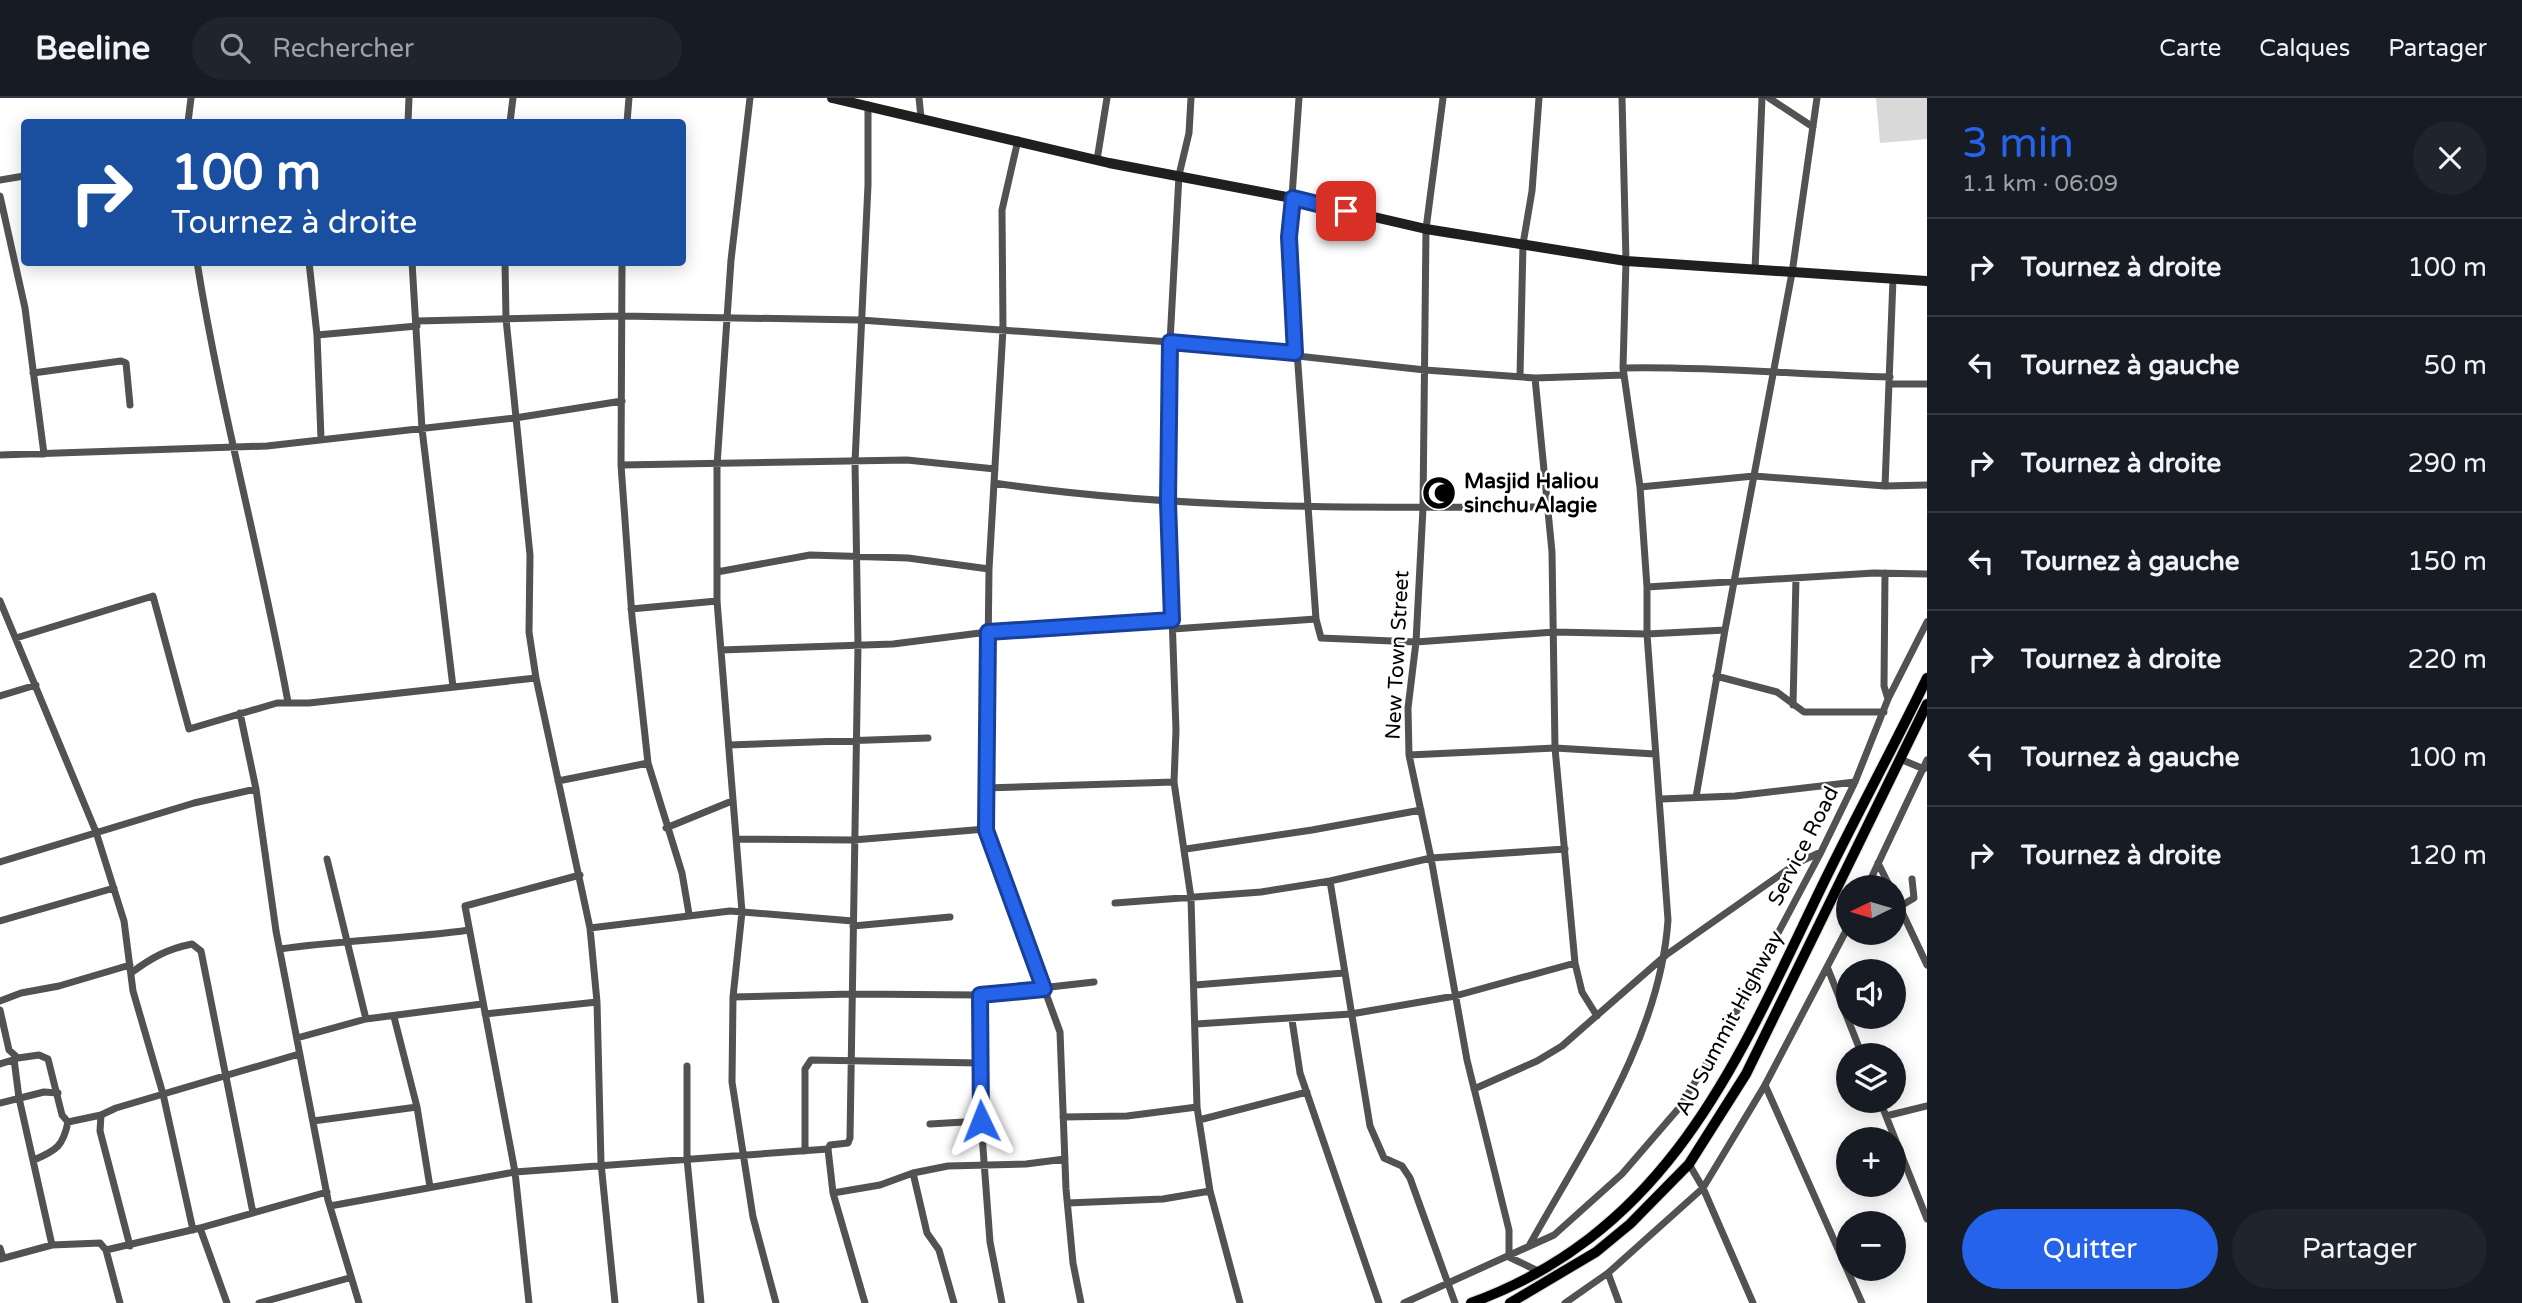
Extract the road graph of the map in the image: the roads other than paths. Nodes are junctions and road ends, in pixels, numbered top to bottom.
1 (191, 98) edge
2 (409, 98) edge
3 (513, 98) edge
4 (629, 98) edge
5 (750, 98) edge
6 (832, 98) edge
7 (919, 98) edge
8 (1107, 98) edge
9 (1191, 98) edge
10 (1299, 98) edge
11 (1443, 98) edge
12 (1539, 98) edge
13 (1622, 98) edge
14 (1762, 98) edge
15 (1769, 98) edge
16 (1817, 98) edge
17 (868, 106) junction
18 (921, 117) junction
19 (188, 119) edge
20 (408, 119) edge
21 (510, 119) edge
22 (628, 119) edge
23 (1813, 127) junction
24 (1018, 140) junction
25 (1097, 160) junction
26 (1179, 175) junction
27 (21, 176) edge
28 (0, 180) edge
29 (0, 196) edge
30 (1293, 198) junction
31 (1426, 229) junction
32 (1523, 244) junction
33 (1626, 261) junction
34 (198, 266) edge
35 (309, 266) edge
36 (412, 266) edge
37 (505, 266) edge
38 (622, 266) edge
39 (1755, 270) junction
40 (1792, 273) junction
41 (1893, 279) junction
42 (1927, 281) edge
43 (621, 316) junction
44 (506, 319) junction
45 (727, 319) junction
46 (860, 320) junction
47 (417, 323) junction
48 (1003, 329) junction
49 (317, 335) junction
50 (1170, 342) junction
51 (1295, 353) junction
52 (1425, 370) junction
53 (1623, 371) junction
54 (33, 373) junction
55 (1774, 373) junction
56 (1520, 376) junction
57 (1535, 378) junction
58 (1889, 380) junction
59 (1927, 384) edge
60 (622, 401) junction
61 (130, 405) dead end
62 (515, 418) junction
63 (422, 429) junction
64 (321, 438) junction
65 (232, 449) junction
66 (44, 454) junction
67 (0, 455) edge
68 (856, 462) junction
69 (717, 465) junction
70 (621, 466) junction
71 (995, 469) junction
72 (1754, 476) junction
73 (994, 483) junction
74 (1927, 485) edge
75 (1885, 486) junction
76 (1640, 487) junction
77 (1168, 502) junction
78 (1306, 506) junction
79 (1546, 507) junction
80 (1423, 508) junction
81 (858, 555) junction
82 (989, 569) junction
83 (717, 572) junction
84 (1885, 573) junction
85 (1927, 574) edge
86 (1796, 578) junction
87 (1736, 580) junction
88 (1647, 587) junction
89 (0, 601) edge
90 (717, 601) junction
91 (631, 609) junction
92 (1316, 619) junction
93 (1172, 620) junction
94 (1927, 622) edge
95 (1173, 629) junction
96 (1725, 630) junction
97 (988, 632) junction
98 (1554, 632) junction
99 (1647, 634) junction
100 (16, 638) junction
101 (1416, 642) junction
102 (858, 645) junction
103 (721, 650) junction
104 (1716, 676) junction
105 (536, 678) junction
106 (1927, 678) edge
107 (36, 685) junction
108 (453, 687) junction
109 (0, 696) edge
110 (1888, 699) junction
111 (288, 702) junction
112 (1927, 704) edge
113 (1793, 705) junction
114 (1884, 712) junction
115 (240, 713) junction
116 (854, 738) junction
117 (928, 738) dead end
118 (729, 746) junction
119 (1555, 748) junction
120 (1655, 754) junction
121 (1409, 755) junction
122 (1900, 759) junction
123 (1927, 760) edge
124 (648, 763) junction
125 (1925, 768) edge
126 (558, 781) junction
127 (1174, 782) junction
128 (1855, 782) junction
129 (985, 788) junction
130 (256, 789) junction
131 (1696, 797) junction
132 (1661, 799) junction
133 (732, 801) junction
134 (1420, 810) junction
135 (666, 828) junction
136 (986, 830) junction
137 (96, 832) junction
138 (737, 839) junction
139 (853, 840) junction
140 (1186, 849) junction
141 (1565, 849) junction
142 (1821, 852) junction
143 (1431, 858) junction
144 (327, 859) dead end
145 (0, 862) edge
146 (1878, 863) junction
147 (580, 875) junction
148 (1872, 875) edge
149 (1884, 875) edge
150 (1912, 879) dead end
151 (1331, 881) junction
152 (114, 888) junction
153 (1191, 898) junction
154 (1115, 903) dead end
155 (1906, 903) edge
156 (743, 912) junction
157 (690, 914) junction
158 (950, 917) dead end
159 (1906, 920) edge
160 (0, 921) edge
161 (853, 923) junction
162 (590, 928) junction
163 (469, 930) junction
164 (347, 940) junction
165 (1839, 945) edge
166 (279, 949) junction
167 (1666, 955) junction
168 (1925, 955) edge
169 (1575, 963) junction
170 (1927, 965) edge
171 (131, 969) junction
172 (1828, 969) junction
173 (1344, 973) junction
174 (1094, 982) dead end
175 (1195, 985) junction
176 (1044, 989) junction
177 (852, 994) junction
178 (980, 995) junction
179 (1455, 996) junction
180 (733, 997) junction
181 (1, 999) edge
182 (597, 1002) junction
183 (482, 1004) junction
184 (0, 1010) edge
185 (485, 1014) junction
186 (1350, 1014) junction
187 (1597, 1016) junction
188 (394, 1017) junction
189 (366, 1019) junction
190 (1292, 1020) junction
191 (1196, 1024) junction
192 (297, 1038) junction
193 (1857, 1043) edge
194 (299, 1054) junction
195 (16, 1059) junction
196 (851, 1060) junction
197 (0, 1063) edge
198 (979, 1063) junction
199 (687, 1066) dead end
200 (227, 1077) junction
201 (1765, 1085) junction
202 (1474, 1088) junction
203 (1307, 1092) junction
204 (58, 1093) junction
205 (163, 1094) junction
206 (19, 1098) junction
207 (0, 1103) edge
208 (1927, 1106) edge
209 (417, 1107) junction
210 (1197, 1107) junction
211 (1885, 1113) edge
212 (101, 1115) junction
213 (1886, 1116) junction
214 (1063, 1117) junction
215 (1199, 1120) junction
216 (313, 1121) junction
217 (981, 1121) junction
218 (68, 1122) junction
219 (930, 1124) dead end
220 (828, 1149) junction
221 (805, 1151) junction
222 (742, 1156) junction
223 (687, 1159) junction
224 (1065, 1159) junction
225 (34, 1160) junction
226 (601, 1163) junction
227 (984, 1164) junction
228 (1689, 1164) junction
229 (515, 1172) junction
230 (913, 1173) junction
231 (430, 1187) junction
232 (1703, 1188) junction
233 (1210, 1191) junction
234 (327, 1192) junction
235 (833, 1193) junction
236 (1068, 1203) junction
237 (330, 1206) junction
238 (253, 1213) junction
239 (1927, 1219) edge
240 (197, 1229) junction
241 (52, 1245) junction
242 (130, 1246) junction
243 (1529, 1247) junction
244 (0, 1248) edge
245 (106, 1250) junction
246 (1509, 1257) junction
247 (2, 1259) edge
248 (1538, 1271) junction
249 (1608, 1273) junction
250 (349, 1278) junction
251 (1448, 1284) junction
252 (120, 1303) edge
253 (227, 1303) edge
254 (259, 1303) edge
255 (359, 1303) edge
256 (529, 1303) edge
257 (615, 1303) edge
258 (701, 1303) edge
259 (776, 1303) edge
260 (865, 1303) edge
261 (954, 1303) edge
262 (1002, 1303) edge
263 (1081, 1303) edge
264 (1240, 1303) edge
265 (1379, 1303) edge
266 (1404, 1303) edge
267 (1455, 1303) edge
268 (1471, 1303) edge
269 (1510, 1303) edge
270 (1565, 1303) edge
271 (1619, 1303) edge
272 (1753, 1303) edge
273 (1862, 1303) edge

1 - 19 street
2 - 20 street
3 - 21 street
4 - 22 street
5 - 45 street
6 - 17 street
7 - 18 street
8 - 25 street
9 - 26 street
10 - 30 street
11 - 31 street, New Town Street
12 - 32 street
13 - 33 street
14 - 39 street
15 - 23 street
16 - 23 street
17 - 18 street
17 - 46 street
18 - 24 street
23 - 40 street
24 - 25 street
24 - 48 street
25 - 26 street
26 - 30 street
26 - 50 street
27 - 28 street
29 - 54 street
30 - 31 street
30 - 51 street
31 - 32 street
31 - 52 street, New Town Street
32 - 33 street
32 - 56 street
33 - 39 street
33 - 53 street
34 - 65 street
35 - 49 street
36 - 47 street
37 - 44 street
38 - 43 street
39 - 40 street
40 - 41 street
40 - 55 street
41 - 42 street
41 - 58 street
43 - 44 street
43 - 45 street
43 - 60 street
44 - 47 street
44 - 62 street
45 - 46 street
45 - 69 street
46 - 48 street
46 - 68 street
47 - 49 street
47 - 63 street
48 - 50 street
48 - 71 street
49 - 64 street
50 - 51 street
50 - 77 street
51 - 52 street
51 - 78 street
52 - 56 street
52 - 80 street, New Town Street
53 - 55 street
53 - 57 street
53 - 76 street
54 - 61 street
54 - 66 street
55 - 58 street
55 - 72 street
56 - 57 street
57 - 79 street
58 - 59 street
58 - 75 street
60 - 62 street
60 - 70 street
62 - 63 street
62 - 105 street
63 - 64 street
63 - 108 street
64 - 65 street
65 - 66 street
65 - 111 street
66 - 67 street
68 - 69 street
68 - 71 street
68 - 81 street
69 - 70 street
69 - 83 street
70 - 91 street
71 - 73 street
72 - 75 street
72 - 76 street
72 - 87 street
73 - 77 street
73 - 82 street
74 - 75 street
76 - 88 street
77 - 78 street
77 - 93 street
78 - 80 street
78 - 92 street
79 - 80 street
79 - 98 street
80 - 101 street, New Town Street
81 - 82 street
81 - 83 street
81 - 102 street
82 - 97 street
83 - 90 street
84 - 85 street
84 - 86 street
84 - 110 street
86 - 87 street
86 - 113 street
87 - 88 street
87 - 96 street
88 - 99 street
89 - 100 street
90 - 91 street
90 - 103 street
91 - 124 street
92 - 95 street
92 - 101 street
93 - 95 street
93 - 97 street
94 - 110 street, Service Road
95 - 127 street
96 - 99 street
96 - 104 street
97 - 102 street
97 - 129 street
98 - 99 street
98 - 101 street
98 - 119 street
99 - 120 street
100 - 107 street
100 - 115 street
101 - 121 street, New Town Street
102 - 103 street
102 - 116 street
103 - 118 street
104 - 113 street
104 - 131 street
105 - 108 street
105 - 126 street
106 - 248 main road, AU Summit Highway
107 - 109 street
107 - 137 street
108 - 111 street
110 - 114 street, Service Road
111 - 115 street
112 - 122 main road, AU Summit Highway
113 - 114 street
114 - 128 street, Service Road
115 - 130 street
116 - 117 street
116 - 118 street
116 - 139 street
118 - 133 street
119 - 120 street
119 - 121 street
119 - 141 street
120 - 132 street
121 - 134 street, New Town Street
122 - 125 street
122 - 228 main road, AU Summit Highway
123 - 125 street
124 - 126 street
124 - 135 street
125 - 146 street
126 - 147 street
127 - 129 street
127 - 140 street
128 - 131 street
128 - 142 street, Service Road
129 - 136 street
130 - 137 street
130 - 166 street
131 - 132 street
132 - 167 street
133 - 135 street
133 - 138 street
134 - 140 street
134 - 143 street, New Town Street
135 - 157 street
136 - 139 street
136 - 176 street
137 - 145 street
137 - 152 street
138 - 139 street
138 - 156 street
139 - 161 street
140 - 153 street
141 - 143 street
141 - 169 street
142 - 167 street
142 - 243 street, Service Road
143 - 151 street
143 - 179 street, New Town Street
144 - 164 street
146 - 148 street
146 - 149 street
147 - 162 street
147 - 163 street
150 - 155 street
151 - 153 street
151 - 173 street
152 - 160 street
152 - 171 street
153 - 154 street
153 - 175 street
156 - 157 street
156 - 161 street
156 - 180 street
157 - 162 street
158 - 161 street
159 - 168 street
161 - 177 street
162 - 182 street
163 - 164 street
163 - 183 street
164 - 166 street
164 - 189 street
165 - 172 street
166 - 192 street
167 - 187 street
167 - 243 street
168 - 170 street
169 - 179 street
169 - 187 street
171 - 181 street
171 - 200 street
171 - 205 street
172 - 193 street
172 - 201 street
173 - 175 street
173 - 186 street
174 - 176 street
175 - 191 street
176 - 178 street
176 - 214 street
177 - 178 street
177 - 180 street
177 - 196 street
178 - 198 street
179 - 186 street
179 - 202 street, New Town Street
180 - 222 street
182 - 185 street
182 - 226 street
183 - 185 street
183 - 188 street
184 - 195 street
185 - 229 street
186 - 190 street
186 - 251 street
187 - 202 street
188 - 189 street
188 - 209 street
189 - 192 street
190 - 191 street
190 - 203 street
191 - 210 street
192 - 194 street
194 - 200 street
194 - 216 street
195 - 197 street
195 - 204 street
195 - 206 street
196 - 198 street
196 - 220 street
196 - 221 street
198 - 217 street
199 - 223 street
200 - 205 street
200 - 238 street
201 - 232 street
201 - 273 street
202 - 246 street, New Town Street
203 - 215 street
203 - 265 street
204 - 206 street
204 - 218 street
205 - 212 street
205 - 240 street
206 - 207 street
206 - 225 street
208 - 213 street
209 - 216 street
209 - 231 street
210 - 214 street
210 - 215 street
211 - 213 street
212 - 218 street
212 - 242 street
213 - 239 street
214 - 224 street
215 - 233 street
216 - 234 street
217 - 219 street
217 - 227 street
218 - 225 street
220 - 221 street
220 - 235 street
221 - 222 street
222 - 223 street
222 - 259 street
223 - 226 street
223 - 258 street
224 - 227 street
224 - 236 street
225 - 241 street
226 - 229 street
226 - 257 street
227 - 230 street
227 - 262 street
228 - 232 street
228 - 269 main road, AU Summit Highway
229 - 231 street
229 - 256 street
230 - 235 street
230 - 261 street
231 - 237 street
232 - 249 street
232 - 272 street
233 - 236 street
233 - 264 street
234 - 237 street
234 - 238 street
235 - 260 street
236 - 263 street
237 - 250 street
238 - 240 street
240 - 242 street
240 - 253 street
241 - 245 street
241 - 247 street
242 - 245 street
243 - 246 street, Service Road
244 - 247 street
245 - 252 street
246 - 248 street
246 - 251 street, Service Road
248 - 268 main road, AU Summit Highway
249 - 270 street
249 - 271 street
250 - 254 street
250 - 255 street
251 - 266 street, Service Road
251 - 267 street

